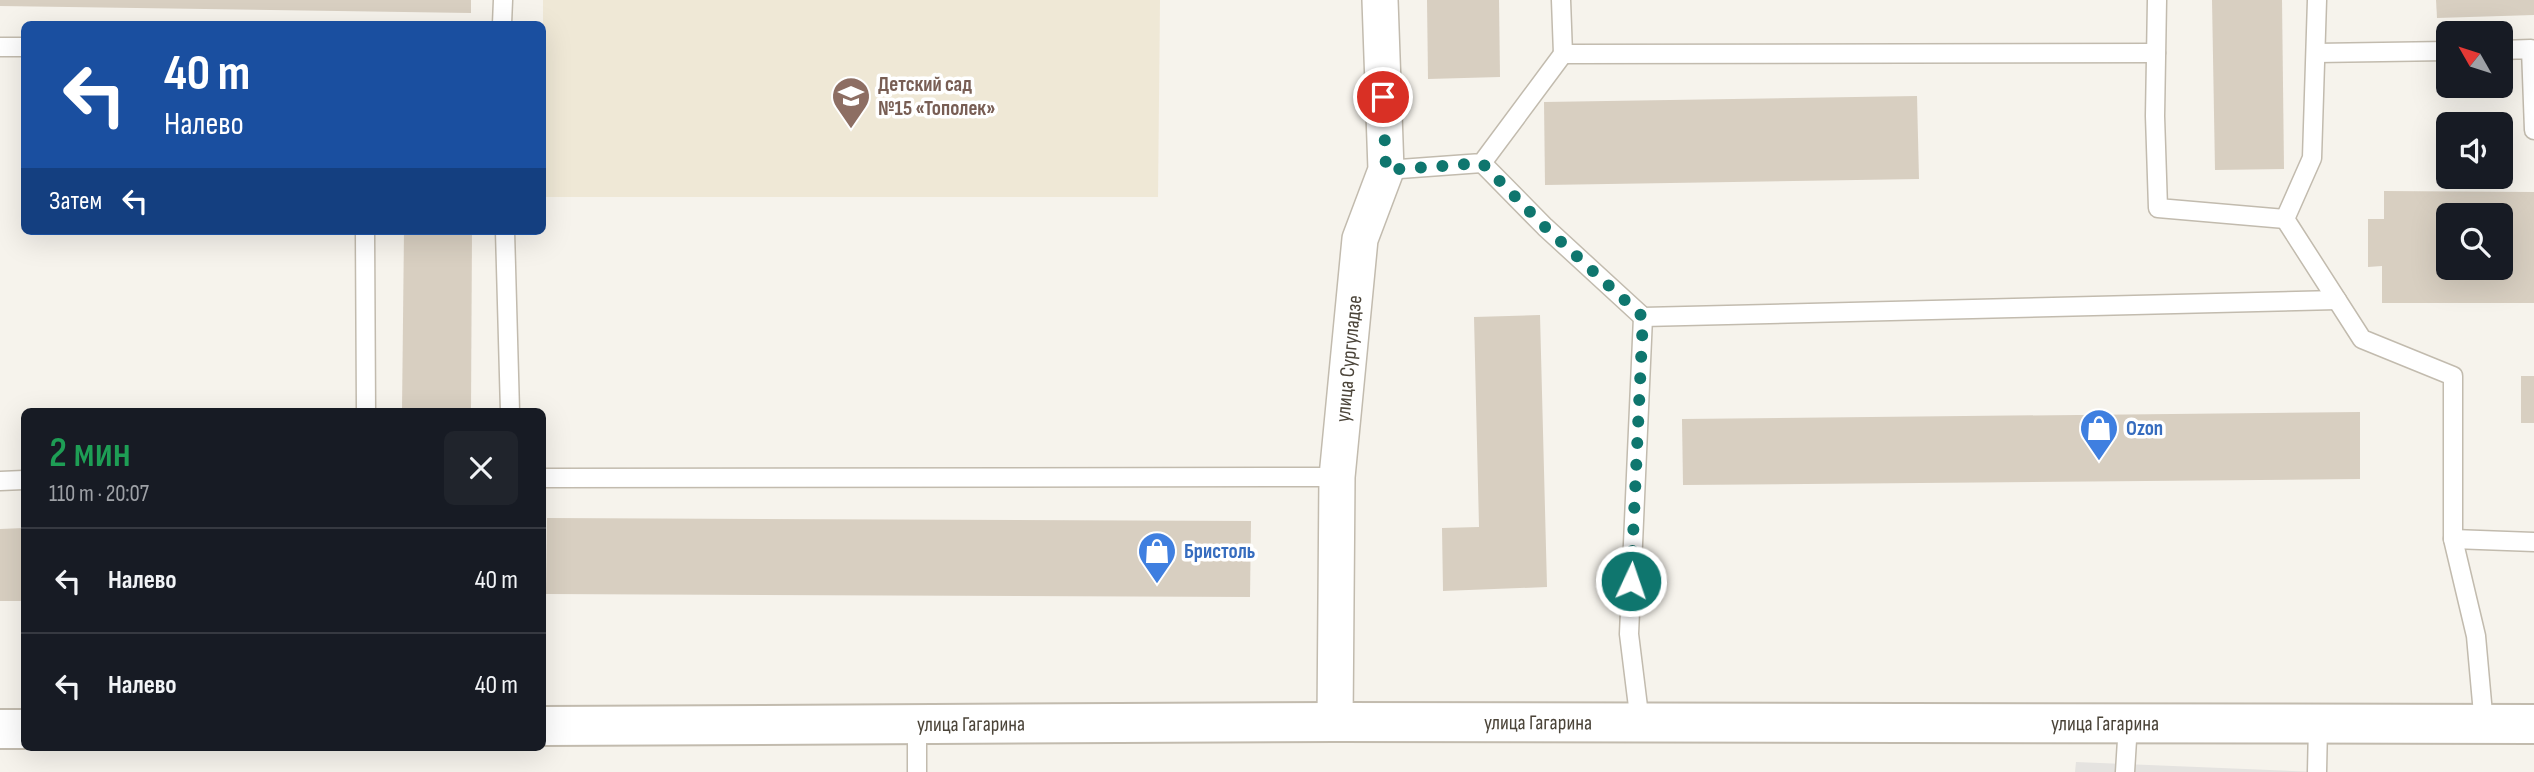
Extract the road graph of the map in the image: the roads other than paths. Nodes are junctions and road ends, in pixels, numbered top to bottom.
1 (503, 0) edge
2 (1380, 0) edge
3 (1561, 0) edge
4 (2157, 0) edge
5 (2318, 0) edge
6 (502, 21) edge
7 (0, 47) edge
8 (21, 47) edge
9 (2513, 50) edge
10 (2436, 51) edge
11 (2156, 53) junction
12 (2316, 53) junction
13 (1563, 54) junction
14 (2534, 130) edge
15 (1482, 163) junction
16 (1386, 170) junction
17 (2285, 219) junction
18 (365, 235) edge
19 (505, 235) edge
20 (2337, 300) junction
21 (1643, 317) junction
22 (366, 408) edge
23 (510, 408) edge
24 (1337, 477) junction
25 (546, 478) edge
26 (21, 480) edge
27 (0, 481) edge
28 (2453, 539) junction
29 (2534, 542) edge
30 (1335, 722) junction
31 (1640, 723) junction
32 (917, 724) junction
33 (2128, 724) junction
34 (2534, 724) edge
35 (2318, 725) junction
36 (2484, 725) junction
37 (546, 726) edge
38 (0, 729) edge
39 (21, 729) edge
40 (917, 772) edge
41 (2125, 772) edge
42 (2317, 772) edge

1 - 6 lane
2 - 16 street, улица Сургуладзе
3 - 13 lane
4 - 11 lane
5 - 12 lane
7 - 8 lane
9 - 14 lane
10 - 12 lane
11 - 13 lane
11 - 17 lane
12 - 17 lane
13 - 15 lane
15 - 16 lane
15 - 21 lane
16 - 24 street, улица Сургуладзе
17 - 20 lane
18 - 22 lane
19 - 23 lane
20 - 21 lane
20 - 28 lane
21 - 31 lane
24 - 25 lane
24 - 30 street, улица Сургуладзе
26 - 27 lane
28 - 29 lane
28 - 36 lane
30 - 31 street, улица Гагарина
30 - 32 street, улица Гагарина
31 - 33 street, улица Гагарина
32 - 37 street, улица Гагарина
32 - 40 lane
33 - 35 street, улица Гагарина
33 - 41 lane
34 - 36 street, улица Гагарина
35 - 36 street, улица Гагарина
35 - 42 lane
38 - 39 street

